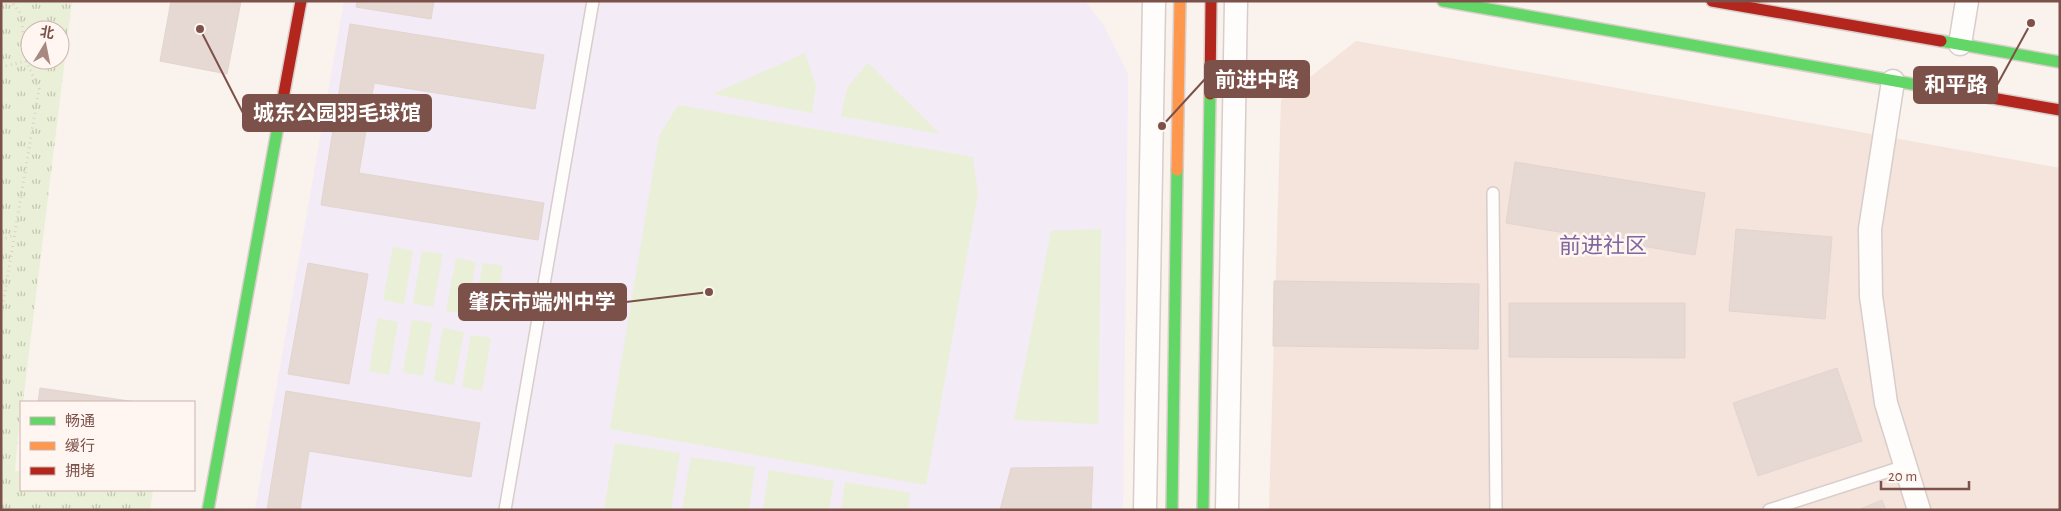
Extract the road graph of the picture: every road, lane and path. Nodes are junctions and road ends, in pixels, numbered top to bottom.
1 (11, 1) edge
2 (301, 1) edge
3 (593, 1) edge
4 (1154, 1) edge
5 (1180, 1) edge
6 (1211, 1) edge
7 (1236, 1) edge
8 (1443, 1) edge
9 (1712, 1) edge
10 (1966, 1) edge
11 (22, 20) edge
12 (1960, 44) junction
13 (20, 62) edge
14 (2060, 62) edge
15 (1, 67) edge
16 (30, 70) edge
17 (1893, 82) junction
18 (2060, 110) edge
19 (1492, 194) dead end
20 (15, 235) junction
21 (1, 240) edge
22 (1, 316) edge
23 (1906, 466) junction
24 (208, 510) edge
25 (505, 510) edge
26 (1145, 510) edge
27 (1172, 510) edge
28 (1203, 510) edge
29 (1227, 510) edge
30 (1496, 510) edge
31 (1769, 510) edge
32 (1919, 510) edge

1 - 11 path
2 - 24 street
3 - 25 lane
4 - 26 street
5 - 27 street
6 - 28 street
7 - 29 street
8 - 17 street
9 - 12 street
10 - 12 street
12 - 14 street
13 - 15 path
16 - 20 path
17 - 18 street
17 - 23 street
19 - 30 lane
20 - 21 path
20 - 22 path
23 - 31 lane
23 - 32 street

